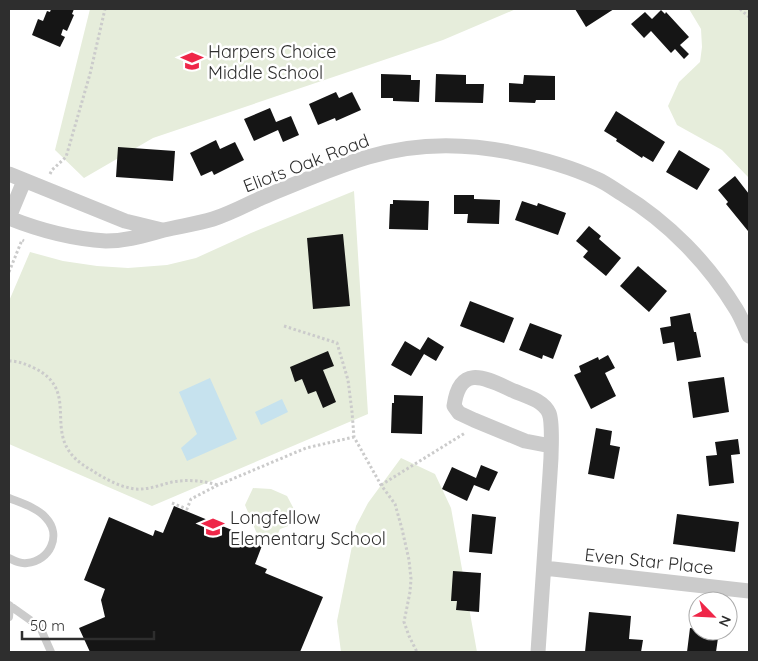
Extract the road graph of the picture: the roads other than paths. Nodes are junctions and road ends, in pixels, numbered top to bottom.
1 (9, 174) edge
2 (24, 181) junction
3 (9, 218) edge
4 (163, 230) junction
5 (749, 336) edge
6 (551, 446) junction
7 (9, 498) edge
8 (9, 558) edge
9 (544, 568) junction
10 (749, 591) edge
11 (9, 606) edge
12 (9, 617) edge
13 (51, 652) edge
14 (538, 652) edge

1 - 2 street, Eliots Oak Road
2 - 3 street
2 - 4 street, Eliots Oak Road
3 - 4 street, Eliots Oak Road
4 - 5 street, Eliots Oak Road
6 - 6 street
6 - 9 street
7 - 8 lane
9 - 10 street, Even Star Place
9 - 14 street
11 - 12 lane
11 - 13 lane

